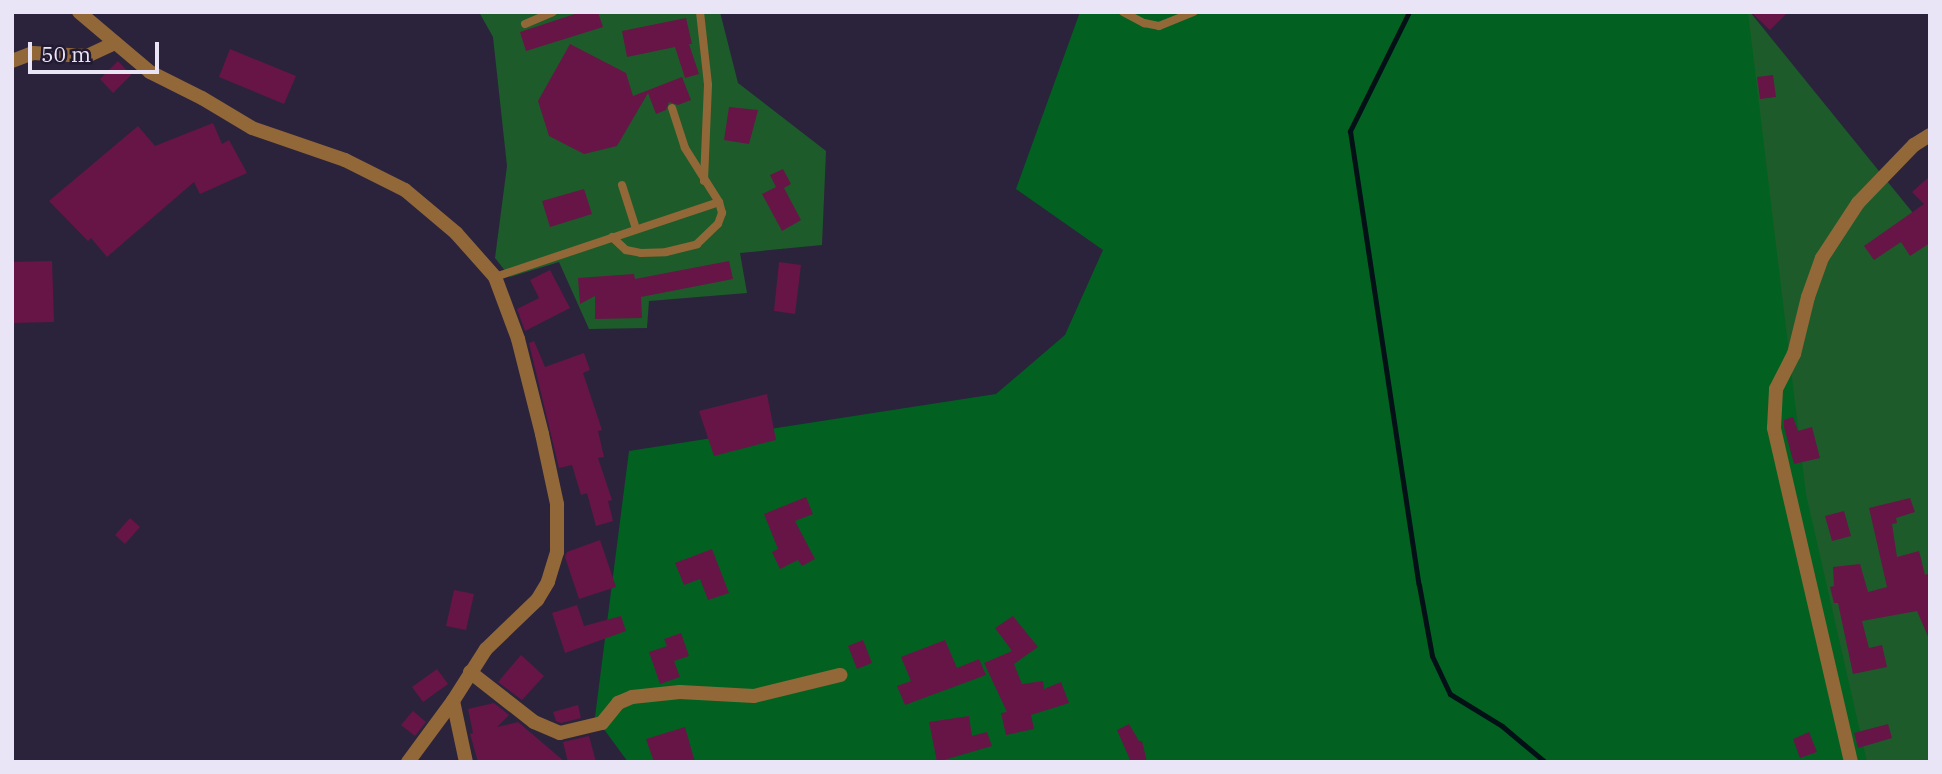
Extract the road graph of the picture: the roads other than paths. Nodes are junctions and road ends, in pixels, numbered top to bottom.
1 (79, 12) edge
2 (553, 12) edge
3 (700, 12) edge
4 (1123, 12) edge
5 (1193, 12) edge
6 (524, 24) dead end
7 (115, 43) junction
8 (12, 61) edge
9 (672, 108) dead end
10 (1930, 135) edge
11 (704, 181) junction
12 (622, 185) dead end
13 (719, 202) junction
14 (636, 229) junction
15 (611, 237) junction
16 (495, 277) junction
17 (470, 673) junction
18 (840, 675) dead end
19 (453, 701) junction
20 (408, 762) edge
21 (466, 762) edge
22 (1851, 762) edge

1 - 7 street
2 - 6 lane
3 - 11 lane
4 - 5 lane
7 - 8 street
7 - 16 street
9 - 11 lane
10 - 22 street
11 - 13 lane
12 - 14 lane
13 - 14 lane
13 - 15 lane
14 - 15 lane
15 - 16 lane
16 - 17 street
17 - 18 street
17 - 19 street
19 - 20 street
19 - 21 street

